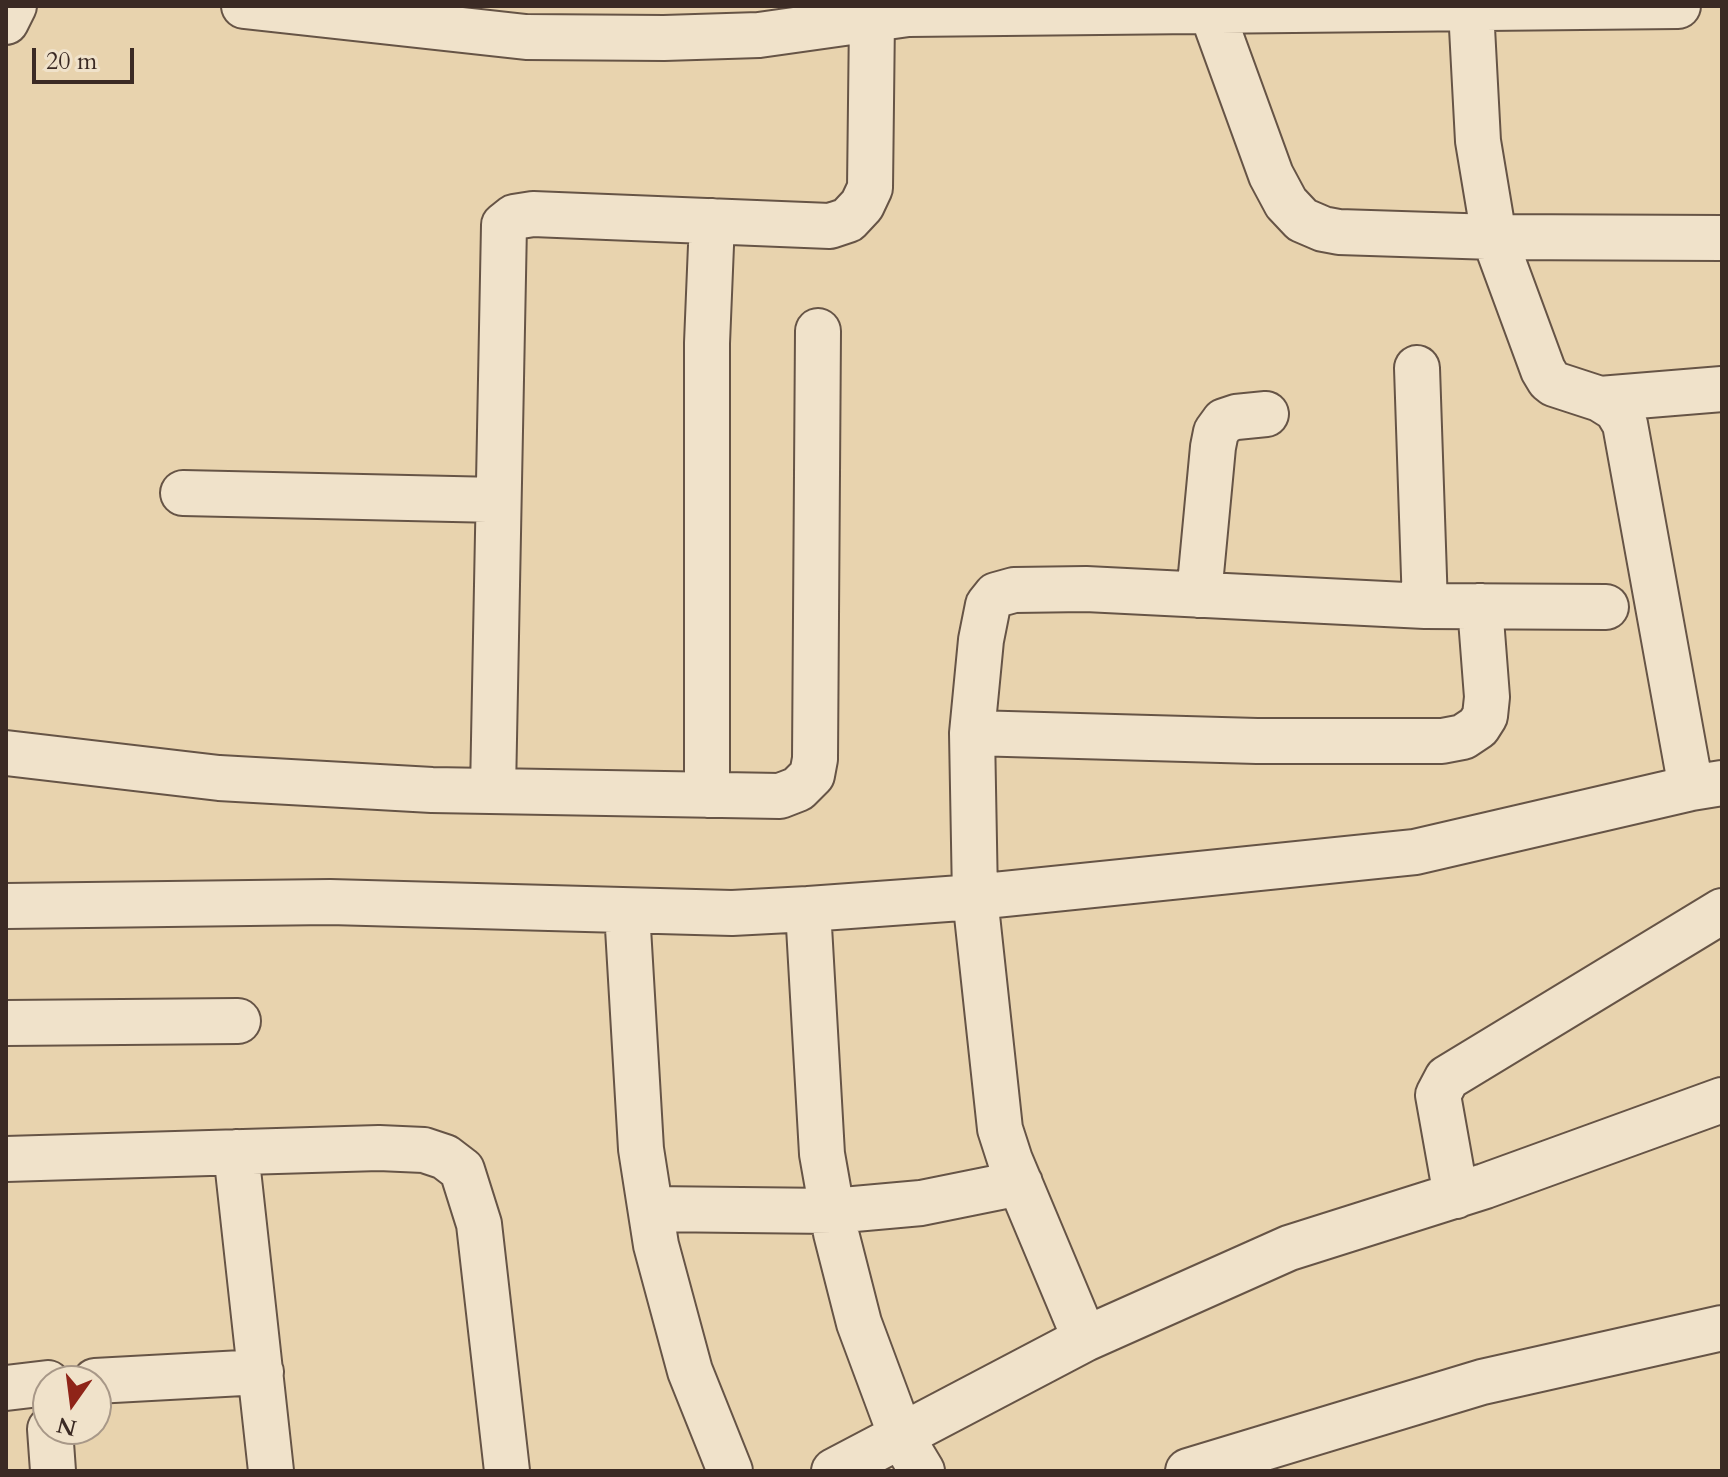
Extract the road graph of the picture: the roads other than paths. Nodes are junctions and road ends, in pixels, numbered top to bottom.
1 (14, 6) edge
2 (244, 6) edge
3 (1678, 6) edge
4 (1235, 8) edge
5 (1471, 9) junction
6 (872, 18) junction
7 (6, 22) edge
8 (712, 221) junction
9 (1494, 237) junction
10 (1722, 238) edge
11 (818, 331) dead end
12 (1417, 368) dead end
13 (1722, 389) edge
14 (1600, 399) junction
15 (1266, 414) dead end
16 (183, 493) dead end
17 (498, 500) junction
18 (1199, 595) junction
19 (1425, 606) junction
20 (1480, 606) junction
21 (1606, 607) dead end
22 (972, 733) junction
23 (6, 753) edge
24 (1706, 785) edge
25 (493, 791) junction
26 (707, 795) junction
27 (975, 897) junction
28 (6, 906) edge
29 (808, 909) junction
30 (627, 911) junction
31 (1722, 911) edge
32 (238, 1021) dead end
33 (6, 1023) edge
34 (1722, 1100) edge
35 (236, 1152) junction
36 (6, 1159) edge
37 (1020, 1183) junction
38 (1456, 1196) junction
39 (651, 1209) junction
40 (832, 1211) junction
41 (1722, 1328) edge
42 (1085, 1339) junction
43 (261, 1372) junction
44 (112, 1380) edge
45 (32, 1386) edge
46 (6, 1388) edge
47 (51, 1445) edge
48 (911, 1454) edge
49 (53, 1471) edge
50 (271, 1471) edge
51 (507, 1471) edge
52 (730, 1471) edge
53 (834, 1471) edge
54 (1188, 1471) edge

1 - 7 street
2 - 6 street
3 - 5 street
4 - 5 street
4 - 6 street
4 - 9 street
5 - 9 street
6 - 8 street
8 - 17 street
8 - 26 street
9 - 10 street
9 - 14 street
11 - 26 street
12 - 19 street
13 - 14 street
14 - 24 street
15 - 18 street
16 - 17 street
17 - 25 street
18 - 19 street
18 - 22 street
19 - 20 street
20 - 21 street
20 - 22 street
22 - 27 street
23 - 25 street
24 - 27 street
25 - 26 street
27 - 29 street
27 - 37 street
28 - 30 street
29 - 30 street
29 - 40 street
30 - 39 street
31 - 38 street
32 - 33 street
34 - 38 street
35 - 36 street
35 - 43 street
35 - 51 street
37 - 40 street
37 - 42 street
38 - 42 street
39 - 40 street
39 - 52 street
40 - 48 street
41 - 54 street
42 - 48 street
43 - 44 street
43 - 50 street
45 - 46 street
47 - 49 street
48 - 53 street

